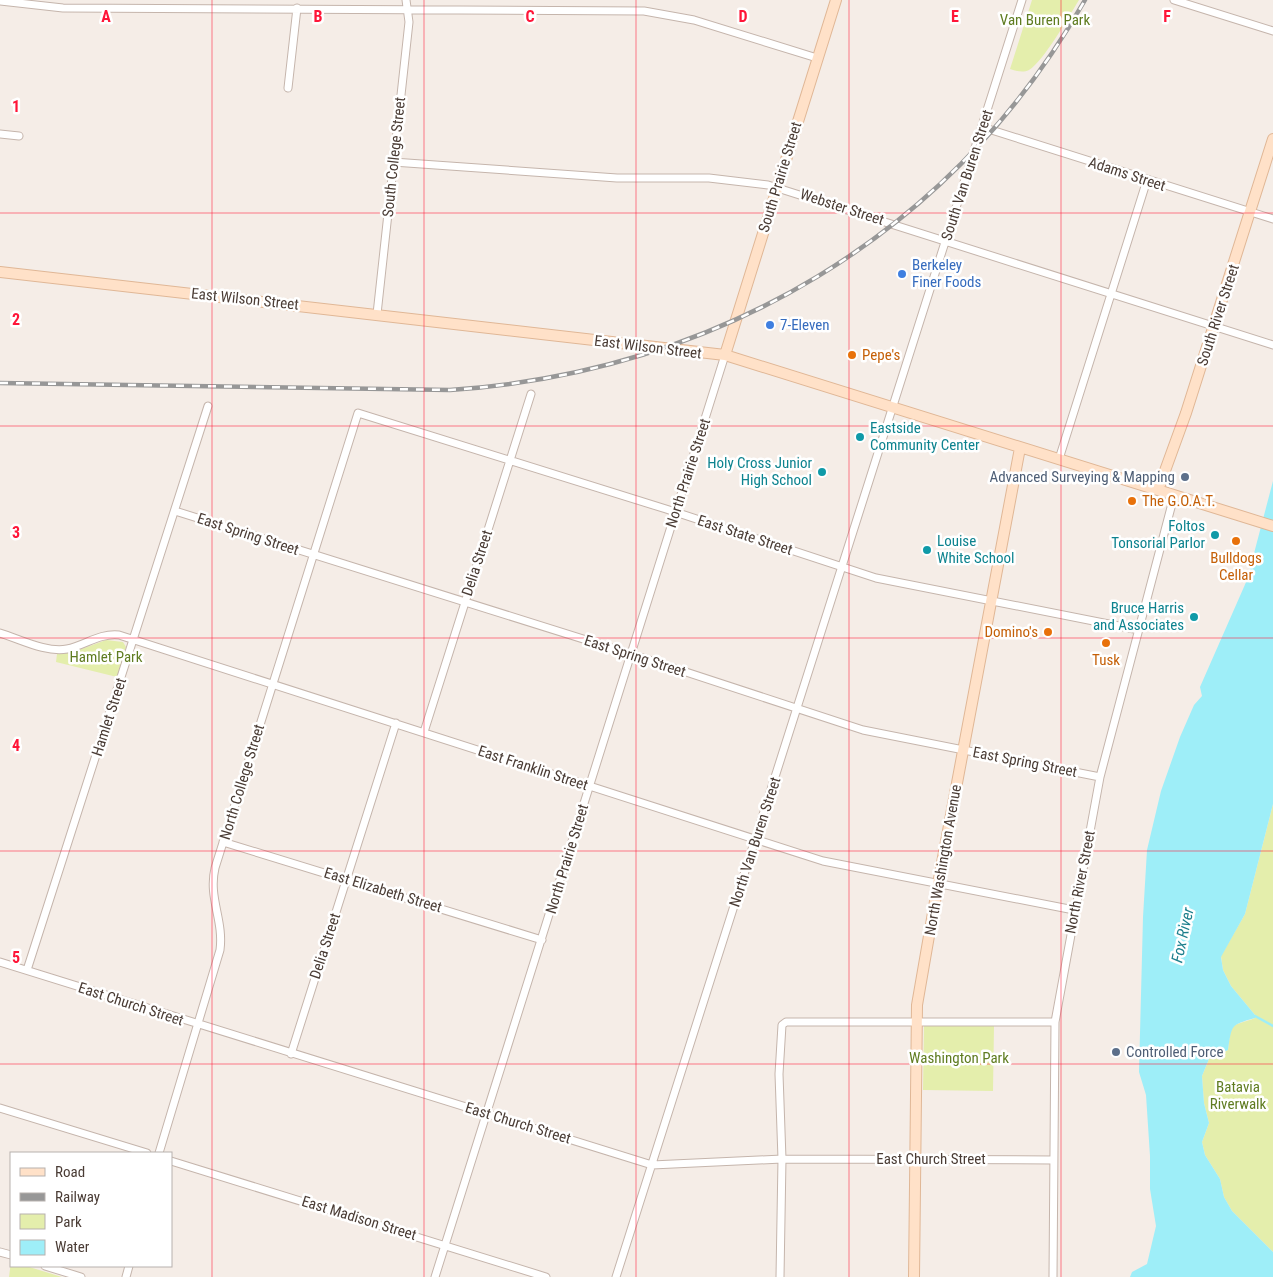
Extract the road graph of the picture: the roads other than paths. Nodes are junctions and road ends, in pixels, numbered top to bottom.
1 (214, 0) edge
2 (406, 0) edge
3 (836, 0) edge
4 (1022, 0) edge
5 (1174, 0) edge
6 (0, 1) edge
7 (297, 8) junction
8 (408, 8) junction
9 (211, 9) junction
10 (1273, 31) edge
11 (817, 58) junction
12 (288, 88) dead end
13 (982, 127) junction
14 (0, 134) edge
15 (18, 136) dead end
16 (1273, 139) edge
17 (394, 162) junction
18 (1147, 180) junction
19 (777, 187) junction
20 (1251, 212) junction
21 (1273, 220) edge
22 (946, 240) junction
23 (0, 272) edge
24 (1111, 294) junction
25 (377, 314) junction
26 (1214, 327) junction
27 (1273, 345) edge
28 (725, 355) junction
29 (530, 394) dead end
30 (208, 406) dead end
31 (894, 407) junction
32 (358, 413) joint
33 (1020, 448) junction
34 (1059, 459) junction
35 (510, 460) junction
36 (1158, 490) junction
37 (1174, 496) junction
38 (175, 511) junction
39 (676, 512) junction
40 (1273, 526) edge
41 (313, 555) junction
42 (842, 567) junction
43 (465, 602) junction
44 (992, 602) junction
45 (1138, 630) junction
46 (0, 633) edge
47 (134, 640) junction
48 (631, 654) junction
49 (272, 684) junction
50 (797, 708) junction
51 (396, 723) junction
52 (424, 732) junction
53 (963, 750) junction
54 (1100, 777) junction
55 (589, 787) junction
56 (756, 839) junction
57 (223, 842) junction
58 (346, 879) junction
59 (938, 884) junction
60 (1074, 910) junction
61 (542, 940) junction
62 (0, 962) edge
63 (27, 970) junction
64 (916, 1020) junction
65 (1055, 1022) junction
66 (198, 1025) junction
67 (291, 1054) junction
68 (0, 1108) edge
69 (486, 1113) junction
70 (144, 1152) edge
71 (159, 1152) edge
72 (782, 1159) junction
73 (916, 1159) junction
74 (1053, 1160) junction
75 (172, 1161) edge
76 (652, 1165) junction
77 (445, 1245) junction
78 (48, 1267) edge
79 (81, 1277) edge
80 (435, 1277) edge
81 (546, 1277) edge
82 (616, 1277) edge
83 (780, 1277) edge
84 (914, 1277) edge
85 (1053, 1277) edge

1 - 9 street
2 - 8 street, South College Street
3 - 11 main road, South Prairie Street
4 - 13 street, South Van Buren Street
5 - 10 street
6 - 9 street
7 - 8 street
7 - 9 street
7 - 12 street
8 - 11 street
8 - 17 street, South College Street
11 - 19 main road, South Prairie Street
13 - 18 street, Adams Street
13 - 22 street, South Van Buren Street
14 - 15 street
16 - 20 main road, South River Street
17 - 19 street, Webster Street
17 - 25 street, South College Street
18 - 20 street, Adams Street
18 - 24 street
19 - 22 street, Webster Street
19 - 28 main road, South Prairie Street
20 - 21 street, Adams Street
20 - 26 main road, South River Street
22 - 24 street, Webster Street
22 - 31 street, South Van Buren Street
23 - 25 main road, East Wilson Street
24 - 26 street, Webster Street
24 - 34 street
25 - 28 main road, East Wilson Street
26 - 27 street, Webster Street
26 - 36 main road, South River Street
28 - 31 main road, East Wilson Street
28 - 39 street, North Prairie Street
29 - 35 street, Delia Street
30 - 38 street, Hamlet Street
31 - 33 main road, East Wilson Street
31 - 42 street, North Van Buren Street
32 - 35 street, East State Street
32 - 41 street, North College Street
33 - 34 main road, East Wilson Street
33 - 44 main road, North Washington Avenue
34 - 36 main road, East Wilson Street
35 - 39 street, East State Street
35 - 43 street, Delia Street
36 - 37 main road, East Wilson Street
37 - 40 main road, East Wilson Street
37 - 45 street, North River Street
38 - 41 street, East Spring Street
38 - 47 street, Hamlet Street
39 - 42 street, East State Street
39 - 48 street, North Prairie Street
41 - 43 street, East Spring Street
41 - 49 street, North College Street
42 - 44 street, East State Street
42 - 50 street, North Van Buren Street
43 - 48 street, East Spring Street
43 - 52 street, Delia Street
44 - 45 street, East State Street
44 - 53 main road, North Washington Avenue
45 - 54 street, North River Street
46 - 47 street, East Franklin Street
47 - 49 street, East Franklin Street
47 - 63 street, Hamlet Street
48 - 50 street, East Spring Street
48 - 55 street, North Prairie Street
49 - 51 street, East Franklin Street
49 - 57 street, North College Street
50 - 53 street, East Spring Street
50 - 56 street, North Van Buren Street
51 - 52 street, East Franklin Street
51 - 58 street, Delia Street
52 - 55 street, East Franklin Street
53 - 54 street, East Spring Street
53 - 59 main road, North Washington Avenue
54 - 60 street, North River Street
55 - 56 street, East Franklin Street
55 - 61 street, North Prairie Street
56 - 59 street, East Franklin Street
56 - 76 street, North Van Buren Street
57 - 58 street, East Elizabeth Street
57 - 66 street, North College Street
58 - 61 street, East Elizabeth Street
58 - 67 street, Delia Street
59 - 60 street, East Franklin Street
59 - 64 main road, North Washington Avenue
60 - 65 street, North River Street
61 - 69 street, North Prairie Street
62 - 63 street, East Church Street
63 - 66 street, East Church Street
64 - 65 street
64 - 72 street
64 - 73 main road, North Washington Avenue
65 - 74 street, North River Street
66 - 67 street, East Church Street
66 - 71 street, North College Street
67 - 69 street, East Church Street
68 - 70 street
69 - 76 street, East Church Street
69 - 77 street, North Prairie Street
72 - 73 street, East Church Street
72 - 76 street, East Church Street
72 - 83 street
73 - 74 street, East Church Street
73 - 84 main road, North Washington Avenue
74 - 85 street, North River Street
75 - 77 street, East Madison Street
76 - 82 street, North Van Buren Street
77 - 80 street, North Prairie Street
77 - 81 street, East Madison Street
78 - 79 street

